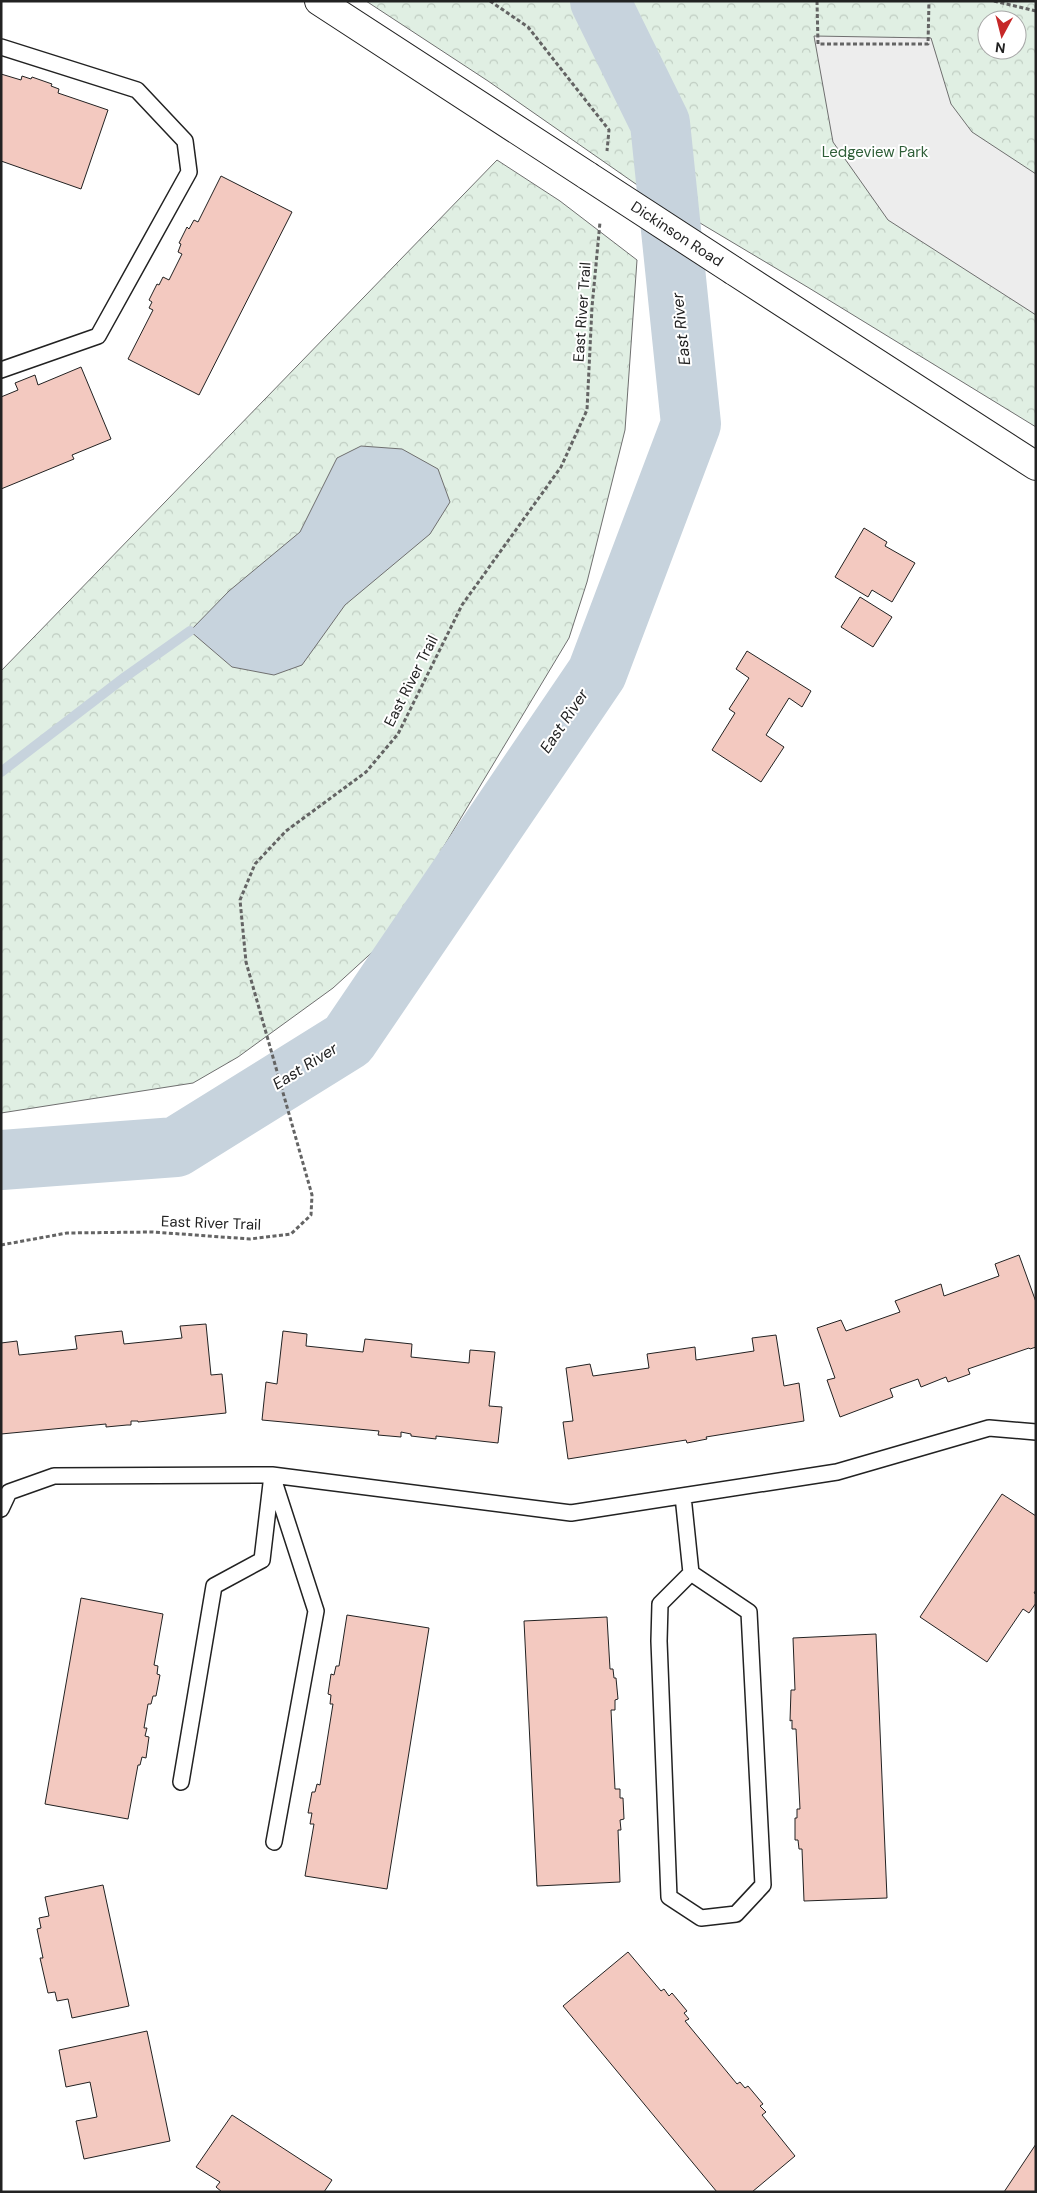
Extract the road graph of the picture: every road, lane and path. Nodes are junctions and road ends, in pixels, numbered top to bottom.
1 (319, 1) edge
2 (490, 1) edge
3 (816, 1) edge
4 (929, 1) edge
5 (994, 1) edge
6 (1036, 11) edge
7 (1, 47) edge
8 (597, 168) junction
9 (601, 219) dead end
10 (1, 370) edge
11 (1036, 466) edge
12 (1, 1245) edge
13 (1036, 1432) edge
14 (272, 1475) junction
15 (683, 1496) junction
16 (1, 1508) edge
17 (690, 1573) junction
18 (181, 1782) dead end
19 (274, 1842) dead end

1 - 8 street, Dickinson Road
2 - 8 path
3 - 4 path
5 - 6 path
7 - 10 lane
8 - 11 street, Dickinson Road, bridge
9 - 12 path, East River Trail
13 - 15 lane
14 - 15 lane
14 - 16 lane
14 - 18 lane
14 - 19 lane
15 - 17 lane
17 - 17 lane

